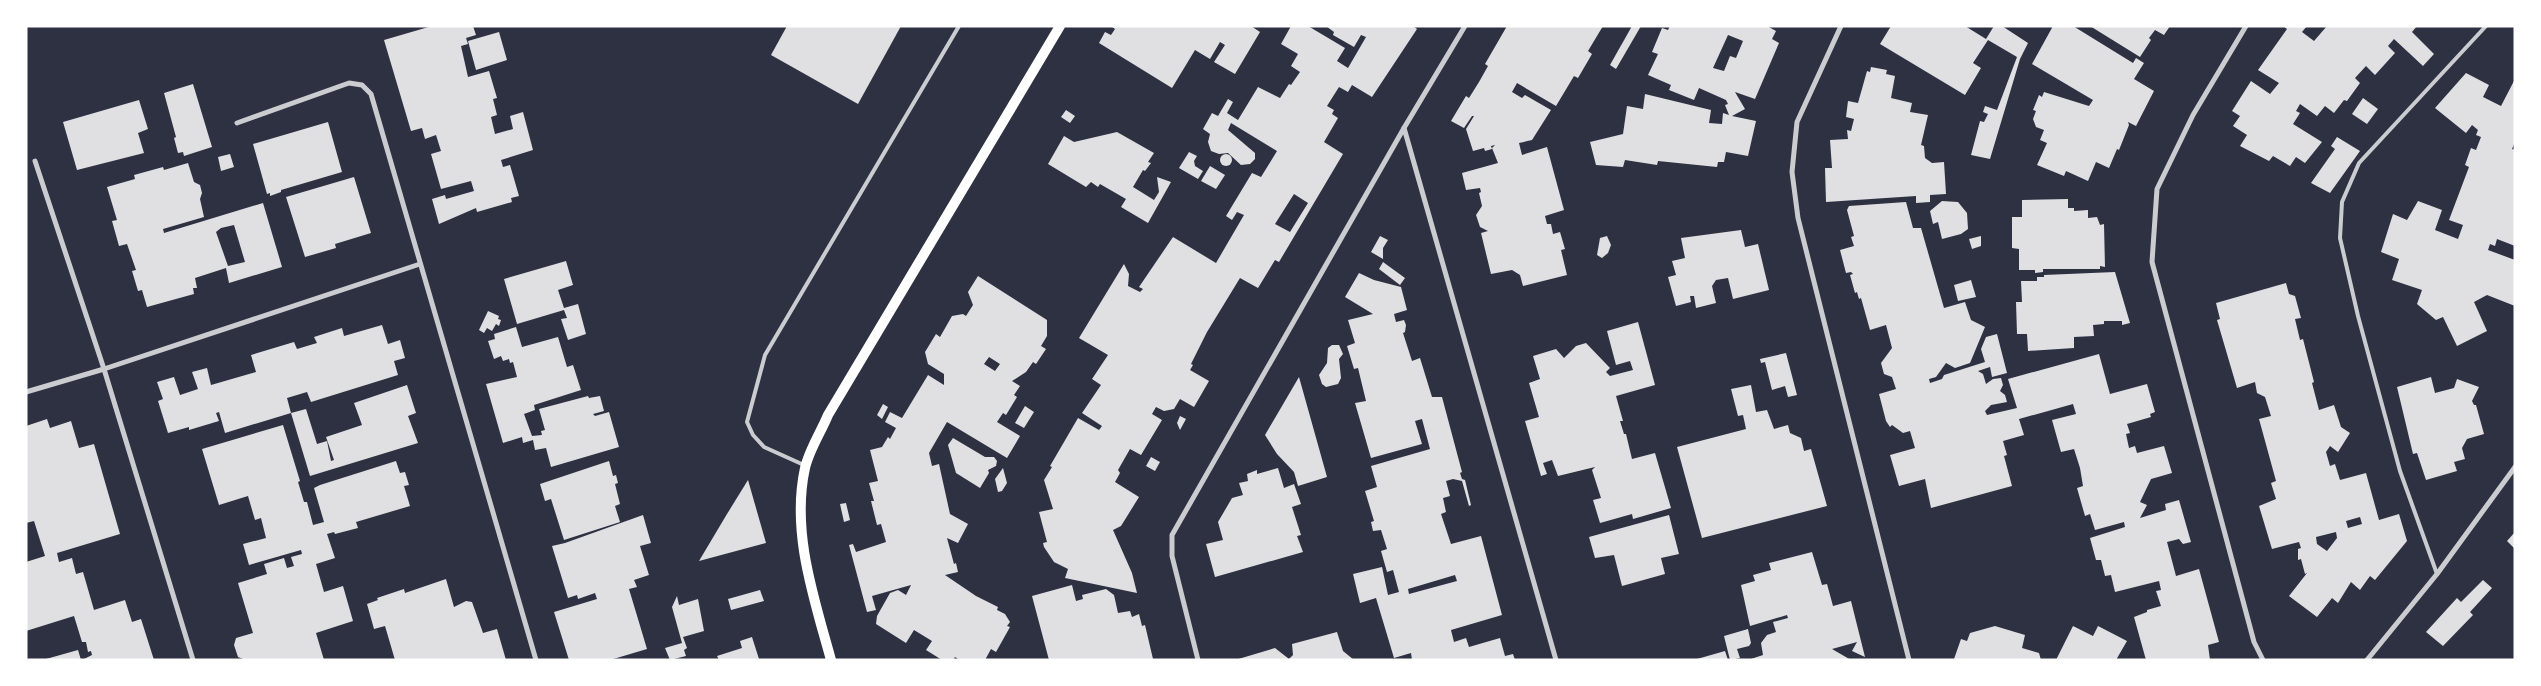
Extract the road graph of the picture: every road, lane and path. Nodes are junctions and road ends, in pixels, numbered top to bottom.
1 (959, 26) edge
2 (1060, 26) edge
3 (1465, 26) edge
4 (1841, 26) edge
5 (2246, 26) edge
6 (2486, 26) edge
7 (237, 123) dead end
8 (1404, 128) junction
9 (35, 162) dead end
10 (420, 264) junction
11 (104, 370) junction
12 (26, 392) edge
13 (806, 466) junction
14 (2515, 467) edge
15 (2437, 574) junction
16 (193, 660) edge
17 (536, 660) edge
18 (831, 660) edge
19 (1198, 660) edge
20 (1556, 660) edge
21 (1909, 660) edge
22 (2263, 660) edge
23 (2367, 660) edge

1 - 13 lane
2 - 13 main road
3 - 8 street
4 - 21 street
5 - 22 street
6 - 15 lane
7 - 10 street
8 - 19 street
8 - 20 street
9 - 11 street
10 - 11 street
10 - 17 street
11 - 12 street
11 - 16 street
13 - 18 main road
14 - 15 street
15 - 23 street

